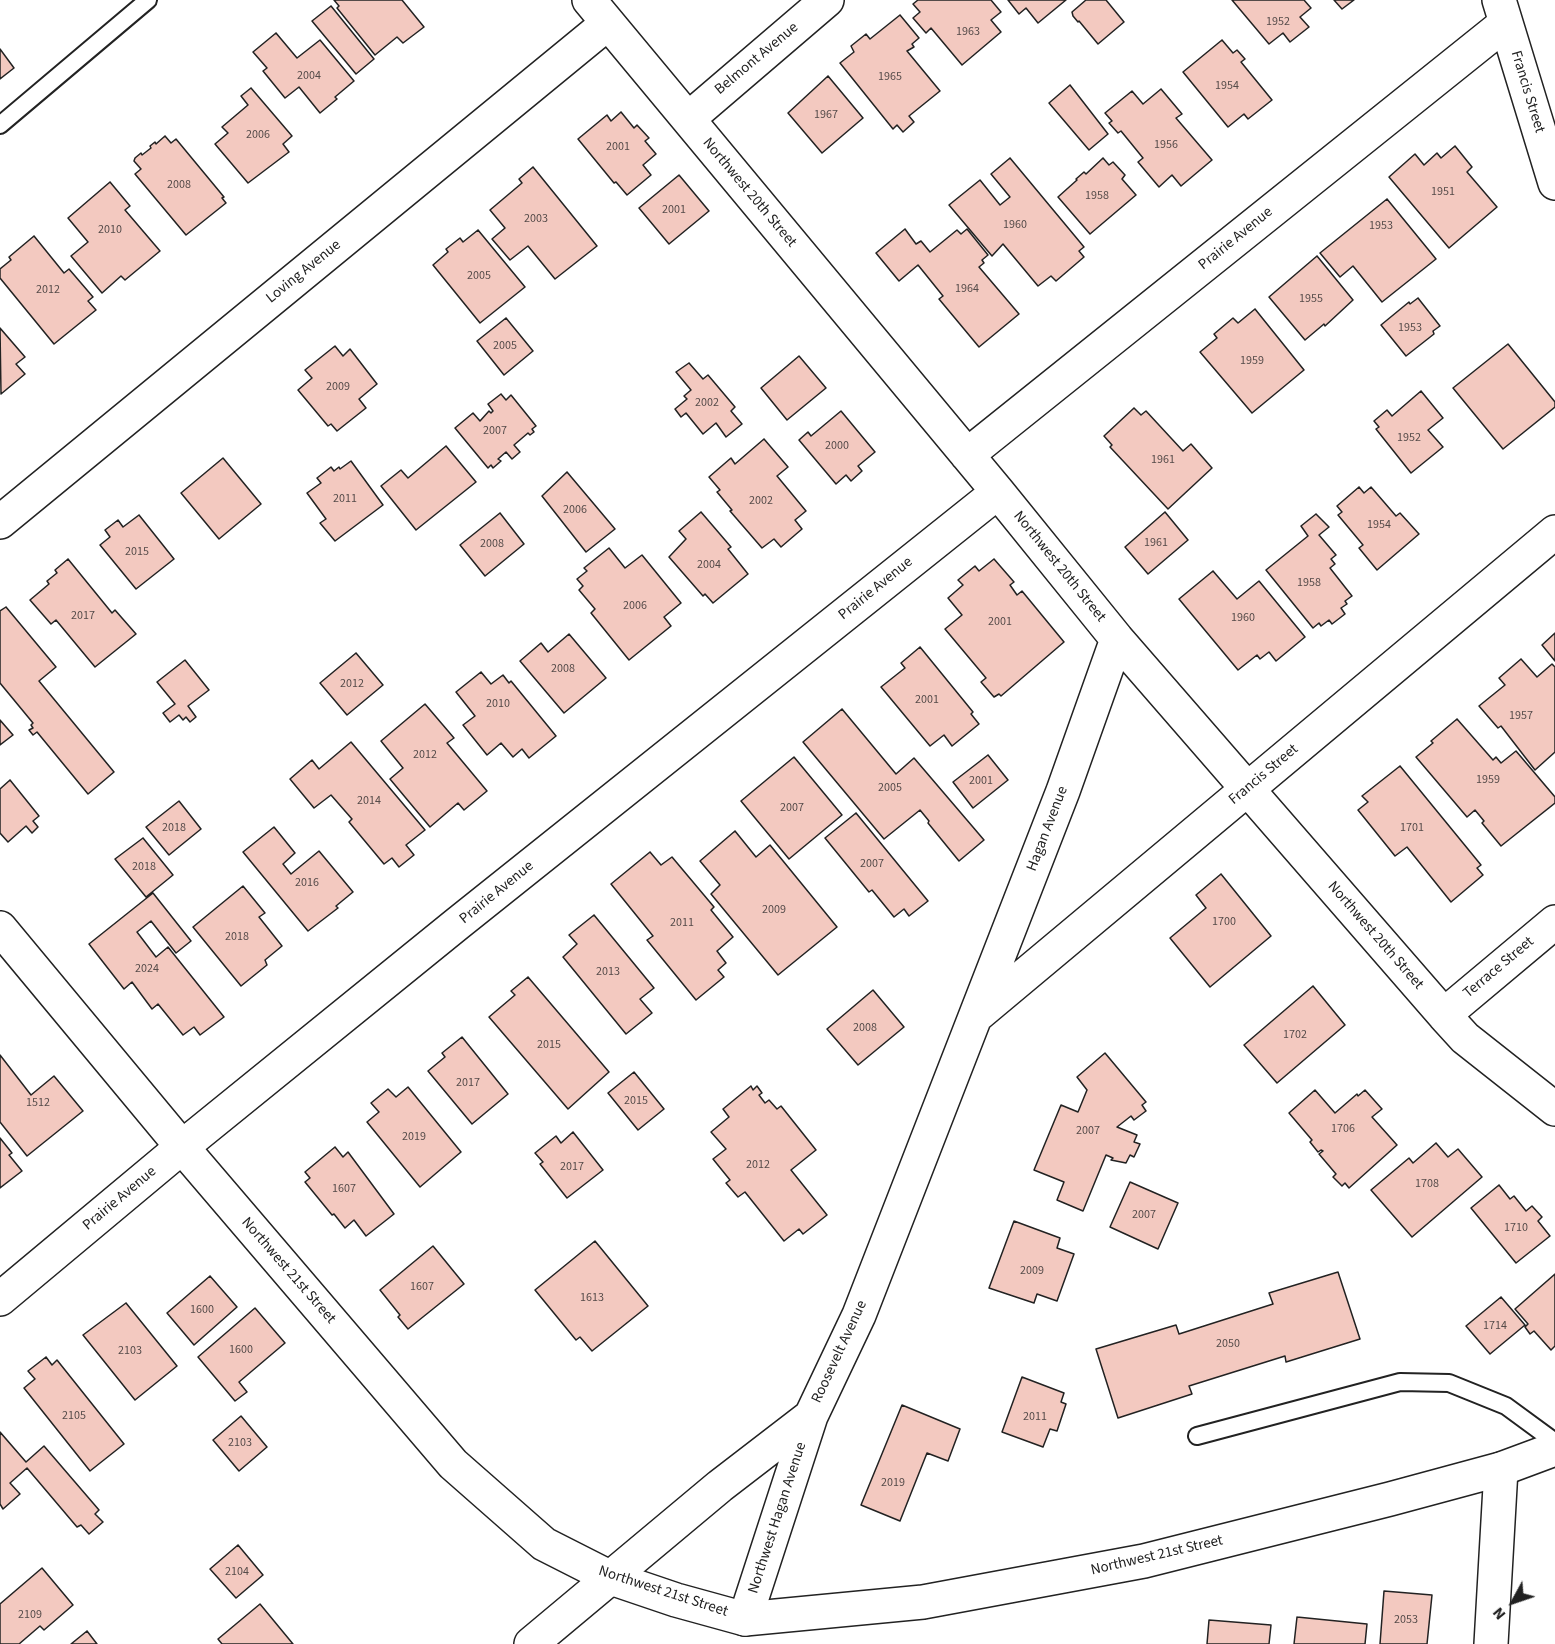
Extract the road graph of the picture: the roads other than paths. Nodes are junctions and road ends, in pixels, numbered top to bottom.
1 (148, 0) edge
2 (827, 0) edge
3 (598, 11) edge
4 (1502, 11) edge
5 (687, 119) junction
6 (0, 125) edge
7 (1555, 183) edge
8 (967, 455) junction
9 (998, 492) junction
10 (0, 522) edge
11 (1555, 532) edge
12 (1117, 639) junction
13 (1248, 789) junction
14 (1555, 921) edge
15 (0, 928) edge
16 (1443, 1015) junction
17 (974, 1018) junction
18 (1555, 1109) edge
19 (182, 1147) junction
20 (0, 1299) edge
21 (810, 1416) junction
22 (1197, 1436) dead end
23 (1555, 1442) edge
24 (1555, 1449) edge
25 (1501, 1469) junction
26 (611, 1578) junction
27 (743, 1631) edge
28 (531, 1644) edge
29 (1491, 1644) edge

1 - 6 lane
2 - 5 street, Belmont Avenue
3 - 5 street, Northwest 20th Street
3 - 10 street, Loving Avenue
4 - 7 street, Francis Street
4 - 8 street, Prairie Avenue
5 - 8 street, Northwest 20th Street
8 - 9 street, Northwest 20th Street
9 - 12 street, Northwest 20th Street
9 - 19 street, Prairie Avenue
11 - 13 street, Francis Street
12 - 13 street, Northwest 20th Street
12 - 17 street, Hagan Avenue
13 - 16 street, Northwest 20th Street
13 - 17 street, Francis Street
14 - 16 street, Terrace Street
15 - 19 street, Northwest 21st Street
16 - 18 street, Northwest 20th Street
17 - 21 street, Roosevelt Avenue
19 - 20 street, Prairie Avenue
19 - 26 street, Northwest 21st Street
21 - 26 street, Roosevelt Avenue
21 - 27 street, Northwest Hagan Avenue
22 - 23 lane
24 - 25 street, Northwest 21st Street
25 - 27 street, Northwest 21st Street
25 - 29 street
26 - 27 street, Northwest 21st Street
26 - 28 street, Roosevelt Avenue

